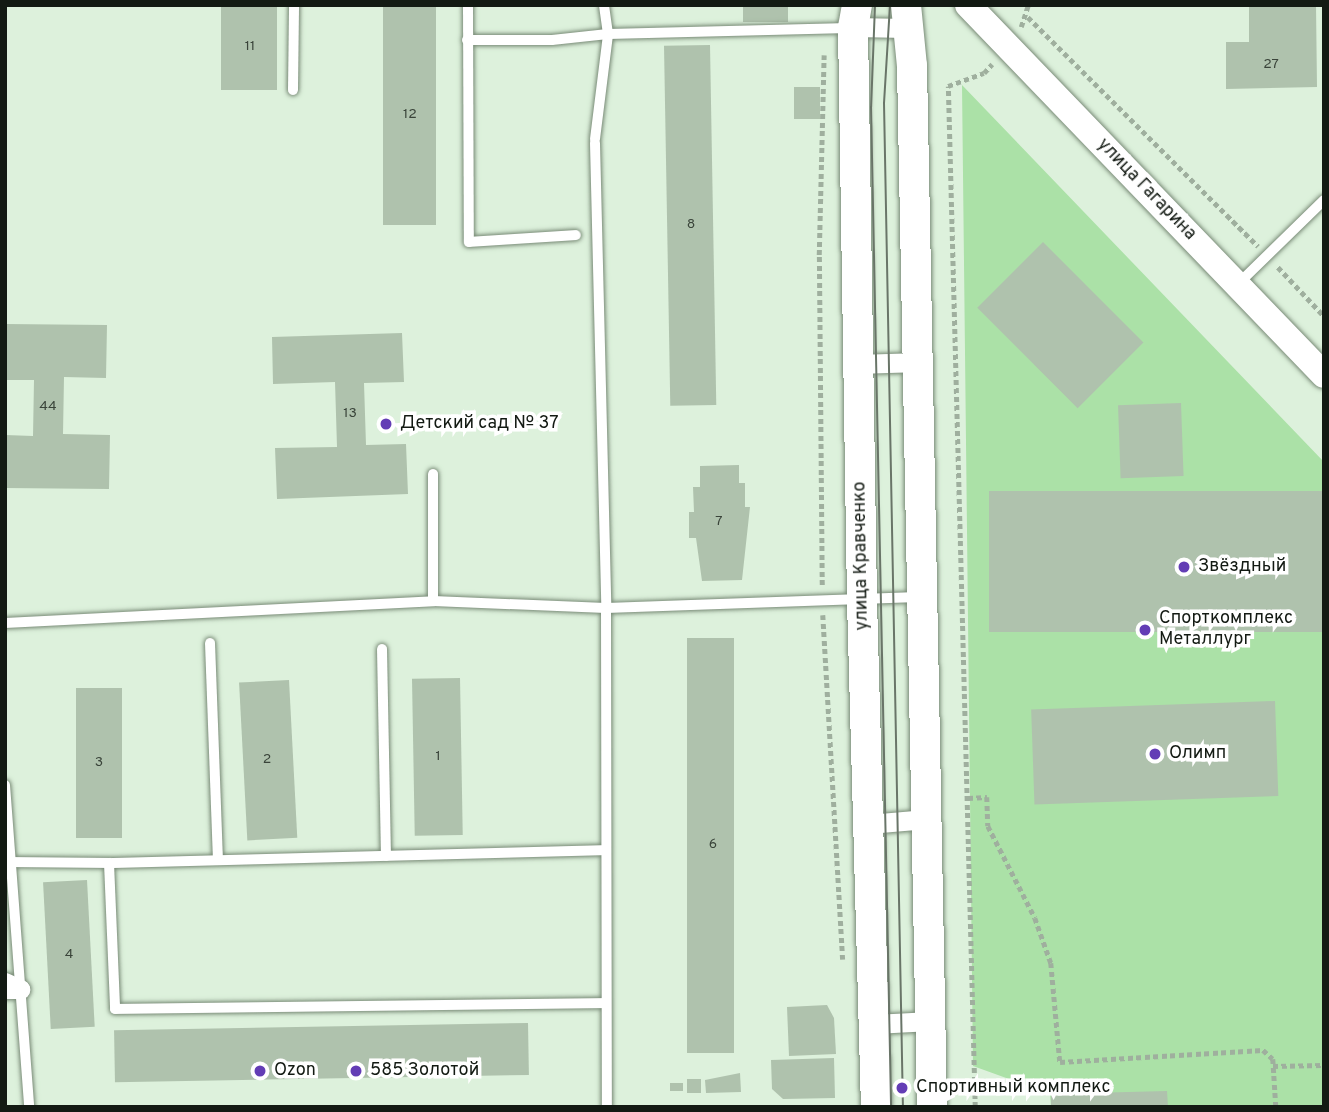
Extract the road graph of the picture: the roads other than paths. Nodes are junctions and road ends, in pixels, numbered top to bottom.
1 (294, 5) edge
2 (468, 5) edge
3 (604, 5) edge
4 (968, 5) edge
5 (907, 17) edge
6 (845, 20) edge
7 (608, 34) junction
8 (467, 40) junction
9 (293, 90) dead end
10 (1324, 200) edge
11 (576, 235) dead end
12 (1237, 285) junction
13 (918, 362) junction
14 (858, 364) junction
15 (1324, 375) edge
16 (433, 474) dead end
17 (922, 597) junction
18 (433, 601) junction
19 (862, 601) junction
20 (606, 608) junction
21 (5, 623) edge
22 (210, 643) dead end
23 (382, 649) dead end
24 (5, 785) edge
25 (926, 819) junction
26 (869, 824) junction
27 (605, 850) junction
28 (386, 856) junction
29 (218, 859) junction
30 (11, 862) junction
31 (109, 863) junction
32 (10, 987) edge
33 (606, 1003) junction
34 (931, 1021) junction
35 (874, 1024) junction
36 (29, 1107) edge
37 (607, 1107) edge
38 (876, 1107) edge
39 (932, 1107) edge

1 - 9 lane
2 - 8 lane
3 - 7 lane
4 - 12 main road, улица Гагарина
5 - 6 street
5 - 13 main road
6 - 7 lane
6 - 14 main road, улица Кравченко
7 - 8 lane
7 - 20 lane
8 - 11 lane
10 - 12 lane
12 - 15 main road, улица Гагарина
13 - 14 street
13 - 17 main road
14 - 19 main road, улица Кравченко
16 - 18 lane
17 - 19 lane
17 - 25 main road
18 - 20 lane
18 - 21 lane
19 - 20 lane
19 - 26 main road, улица Кравченко
20 - 27 lane
22 - 29 lane
23 - 28 lane
24 - 30 lane
25 - 26 street
25 - 34 main road
26 - 35 main road, улица Кравченко
27 - 28 lane
27 - 33 lane
28 - 29 lane
29 - 31 lane
30 - 31 lane
30 - 32 lane
31 - 33 lane
32 - 36 lane
33 - 37 lane
34 - 35 street
34 - 39 main road
35 - 38 main road, улица Кравченко

